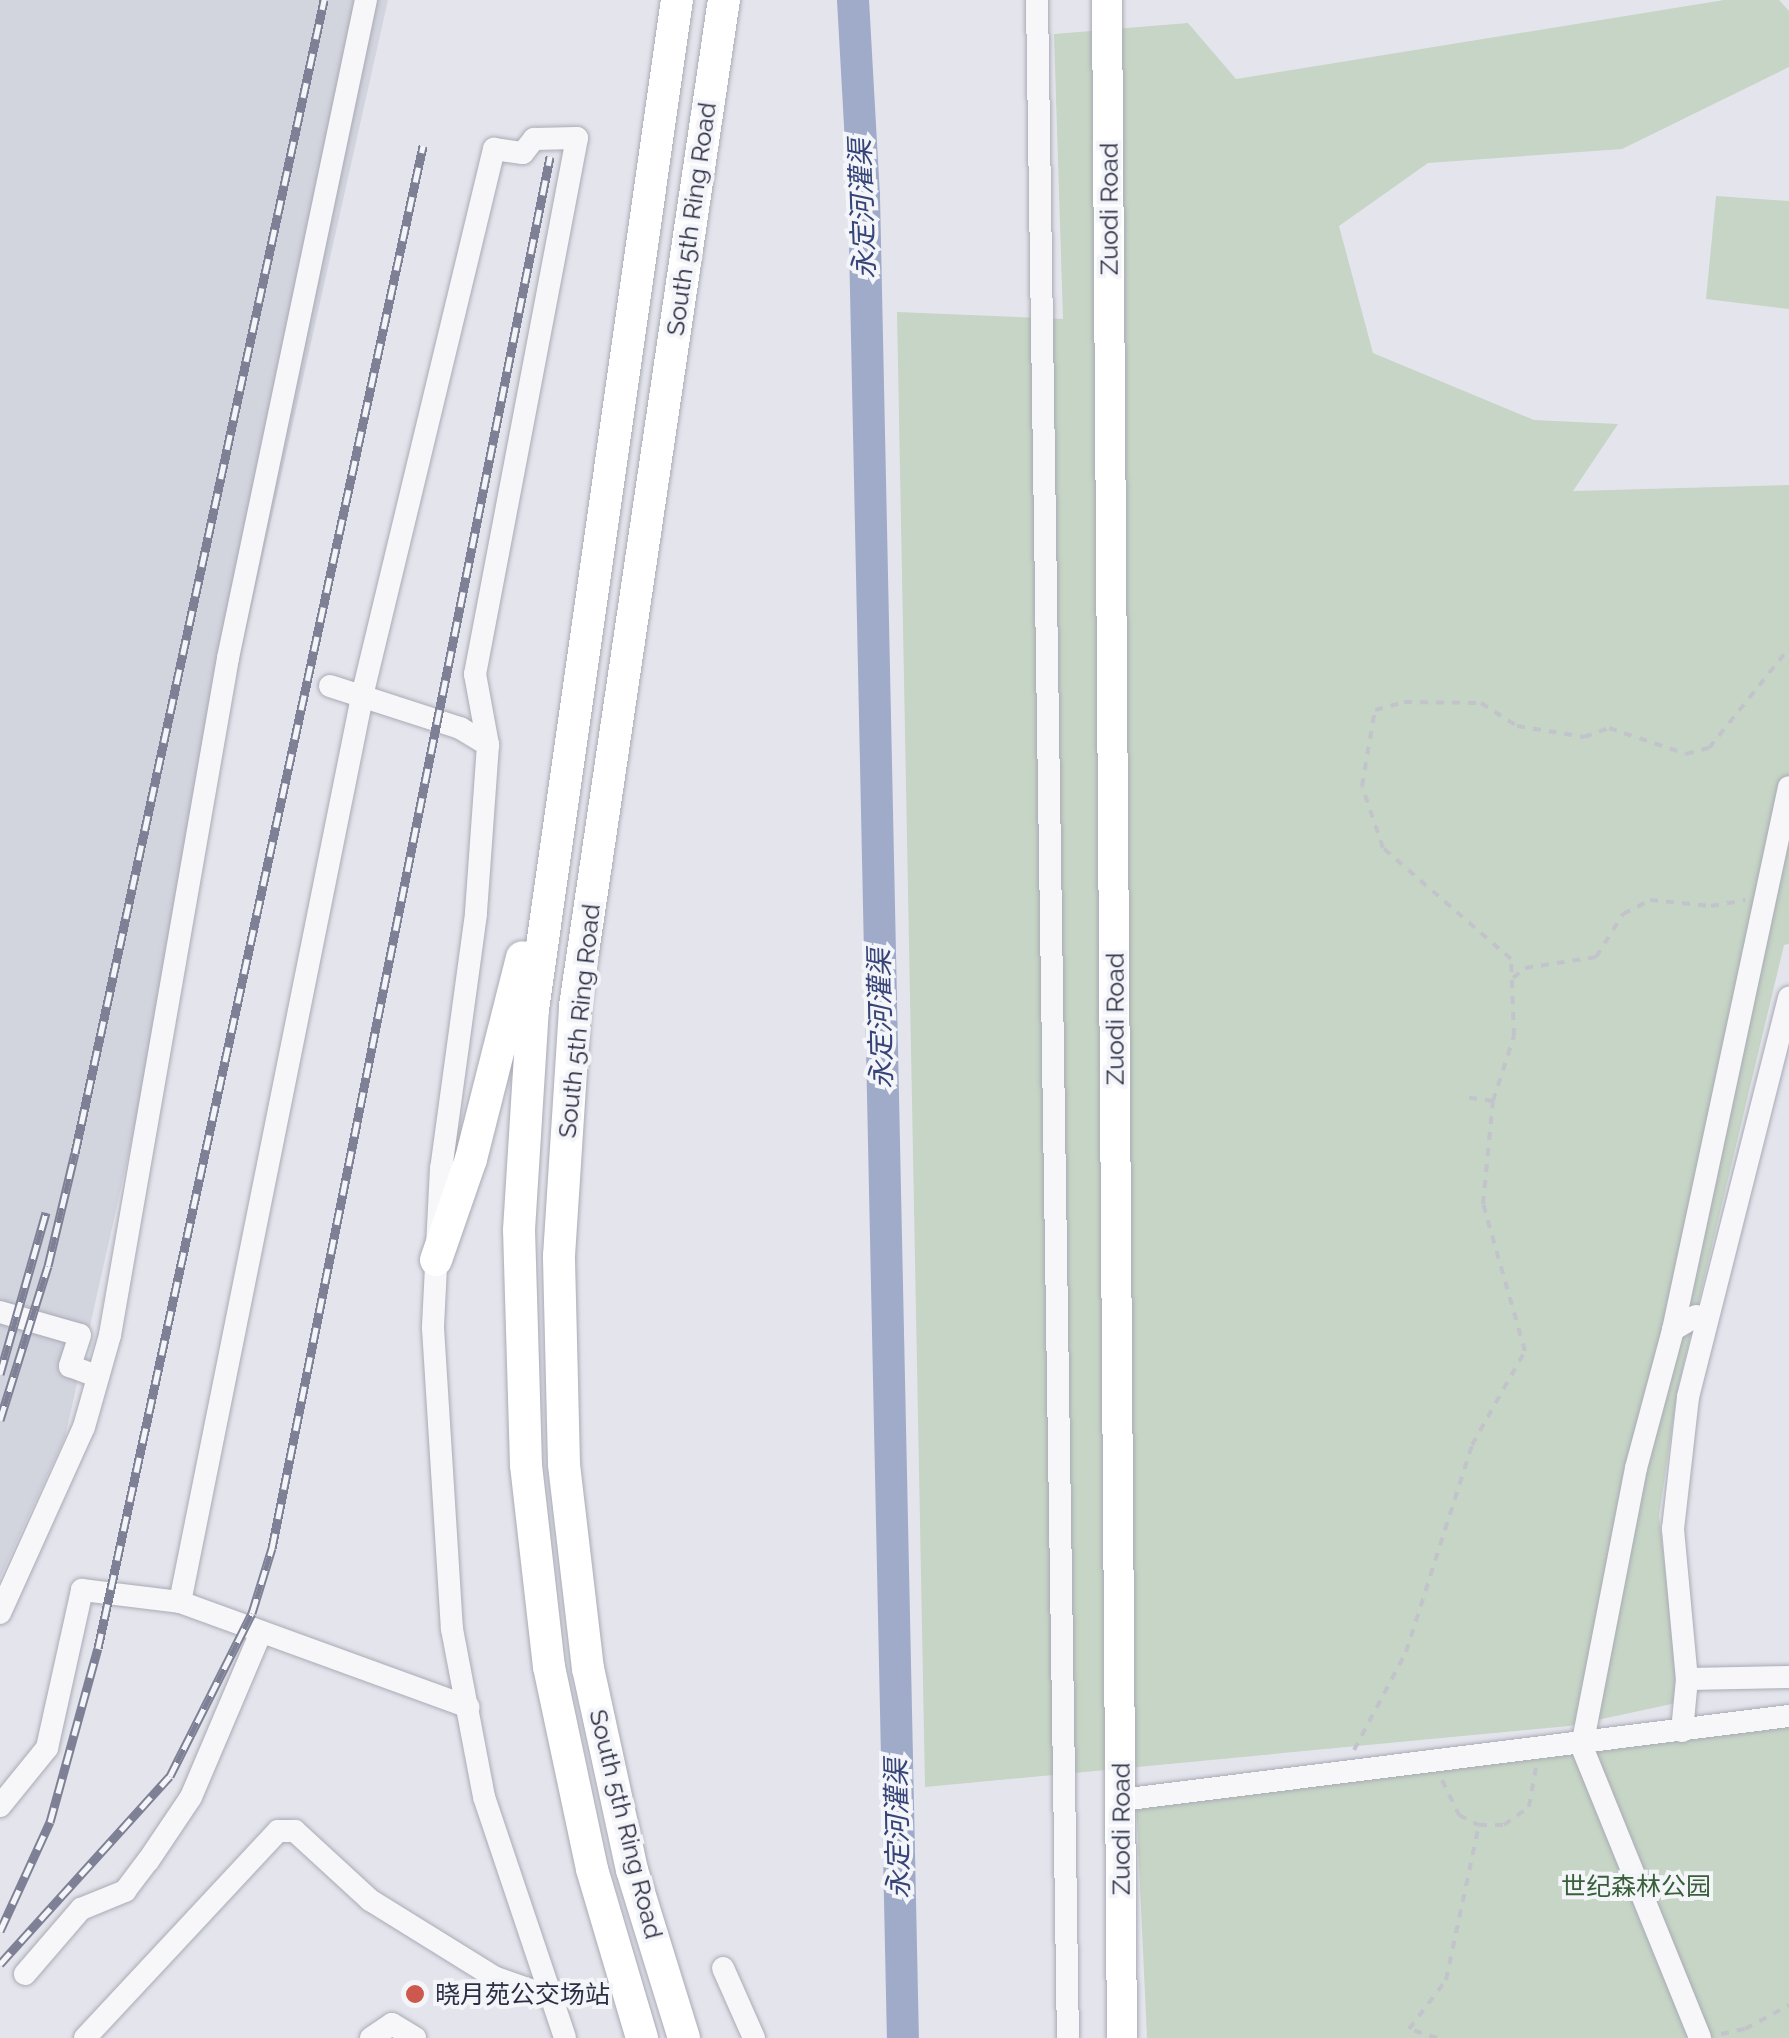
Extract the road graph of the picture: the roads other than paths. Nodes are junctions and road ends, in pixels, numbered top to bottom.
1 (366, 0) edge
2 (677, 0) edge
3 (724, 0) edge
4 (1037, 0) edge
5 (1107, 0) edge
6 (330, 686) dead end
7 (363, 692) junction
8 (488, 746) junction
9 (1789, 787) edge
10 (558, 816) junction
11 (1789, 998) edge
12 (436, 1260) junction
13 (0, 1312) edge
14 (1696, 1316) dead end
15 (1673, 1330) junction
16 (98, 1377) junction
17 (180, 1602) junction
18 (0, 1613) edge
19 (261, 1632) junction
20 (1789, 1676) edge
21 (1688, 1680) junction
22 (468, 1707) junction
23 (1789, 1716) edge
24 (1682, 1731) junction
25 (1582, 1747) junction
26 (1121, 1800) junction
27 (0, 1806) edge
28 (724, 1968) dead end
29 (25, 1974) dead end
30 (550, 1997) junction
31 (85, 2038) edge
32 (371, 2038) edge
33 (415, 2038) edge
34 (564, 2038) edge
35 (642, 2038) edge
36 (684, 2038) edge
37 (754, 2038) edge
38 (1068, 2038) edge
39 (1122, 2038) edge
40 (1700, 2038) edge

1 - 16 street
2 - 10 highway, South 5th Ring Road
3 - 36 highway, South 5th Ring Road
4 - 38 street
5 - 26 main road, Zuodi Road
6 - 7 street
7 - 8 street
7 - 8 street
7 - 17 street
8 - 12 street
9 - 15 street
10 - 12 highway
10 - 35 highway, South 5th Ring Road
11 - 21 street
12 - 22 street
13 - 16 street
14 - 15 street
15 - 25 street
16 - 18 street
17 - 19 street
17 - 27 street
19 - 22 street
19 - 29 street
20 - 21 street
21 - 24 street
22 - 30 street
23 - 24 street
24 - 25 street
25 - 26 street
25 - 40 street
26 - 39 main road, Zuodi Road
28 - 37 street
30 - 31 street
30 - 34 street
32 - 33 street

